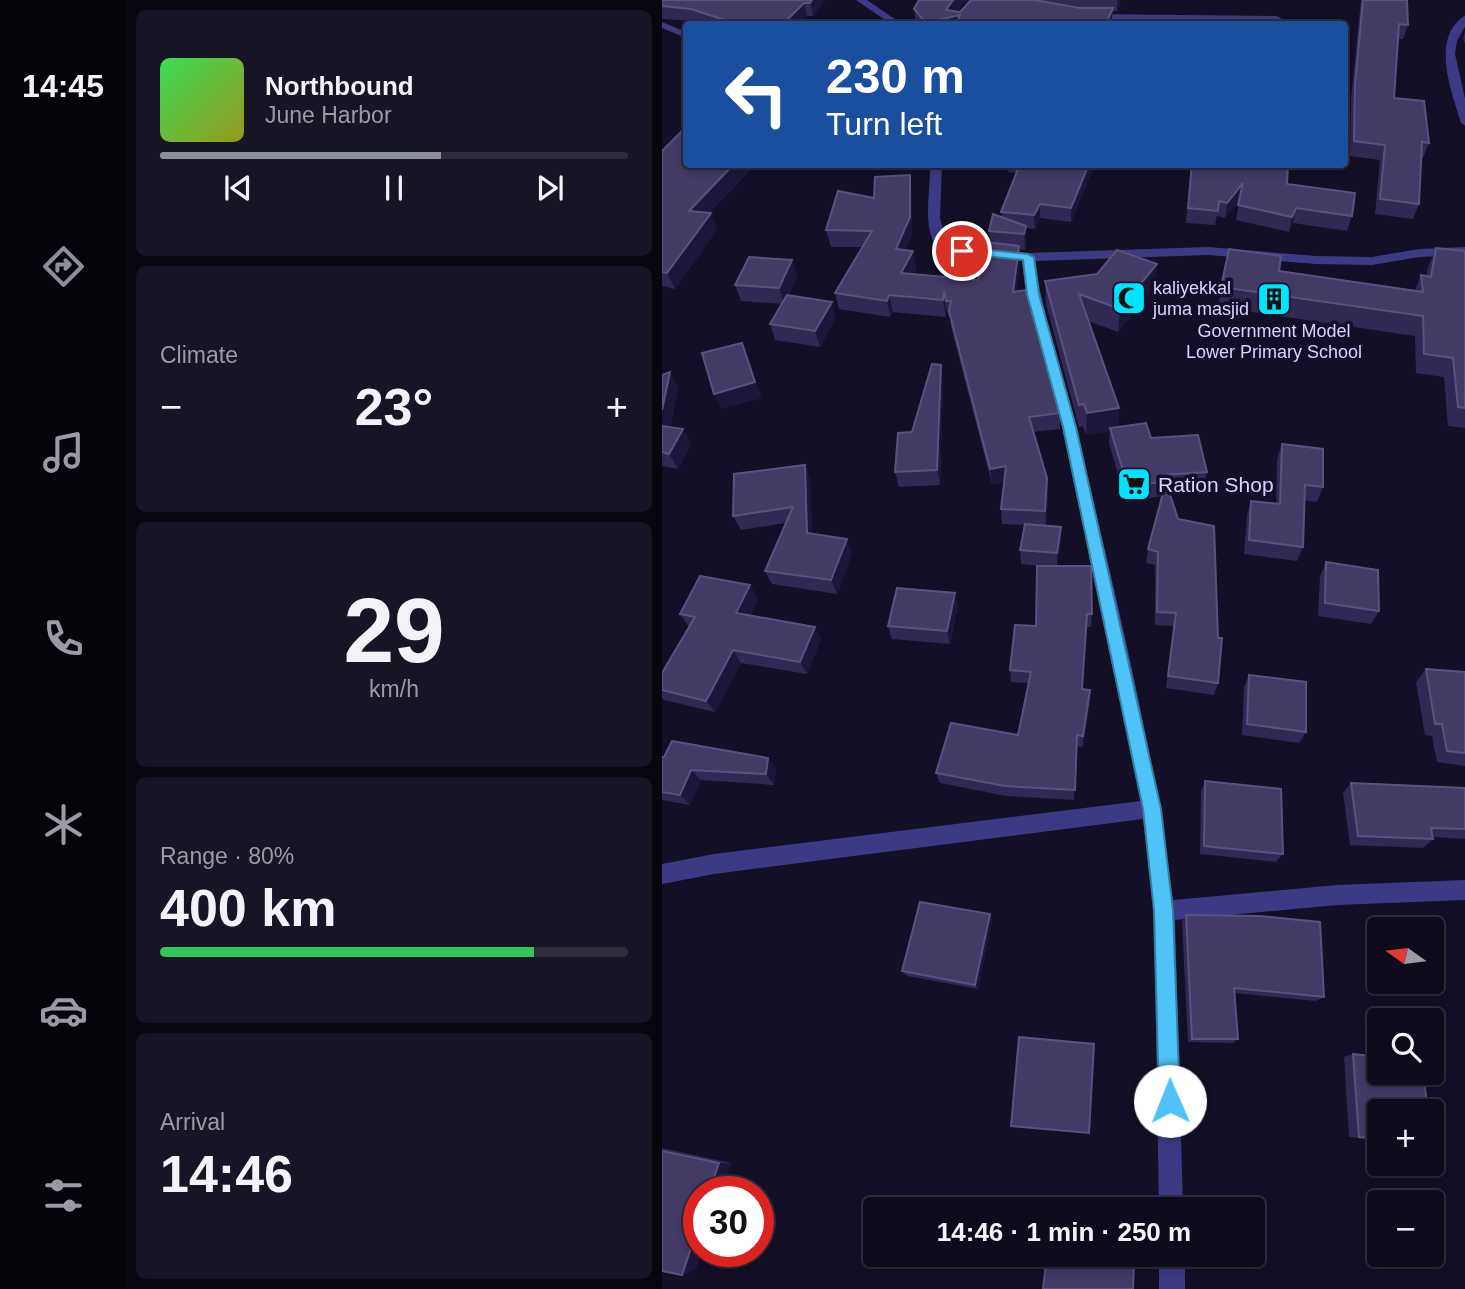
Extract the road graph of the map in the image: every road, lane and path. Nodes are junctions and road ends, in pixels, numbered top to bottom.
1 (861, 0) edge
2 (1080, 16) edge
3 (1465, 18) edge
4 (1277, 19) dead end
5 (892, 21) edge
6 (662, 25) edge
7 (683, 34) edge
8 (1465, 123) edge
9 (936, 168) edge
10 (1465, 251) edge
11 (1028, 257) junction
12 (1152, 809) junction
13 (662, 874) edge
14 (1465, 890) edge
15 (1164, 911) junction
16 (1171, 1197) edge
17 (1172, 1267) edge
18 (1172, 1289) edge

1 - 5 street
2 - 4 street
3 - 8 street
6 - 7 street
9 - 11 street
10 - 11 street
11 - 12 street
12 - 13 street
12 - 15 street
14 - 15 street
15 - 16 street
17 - 18 street

